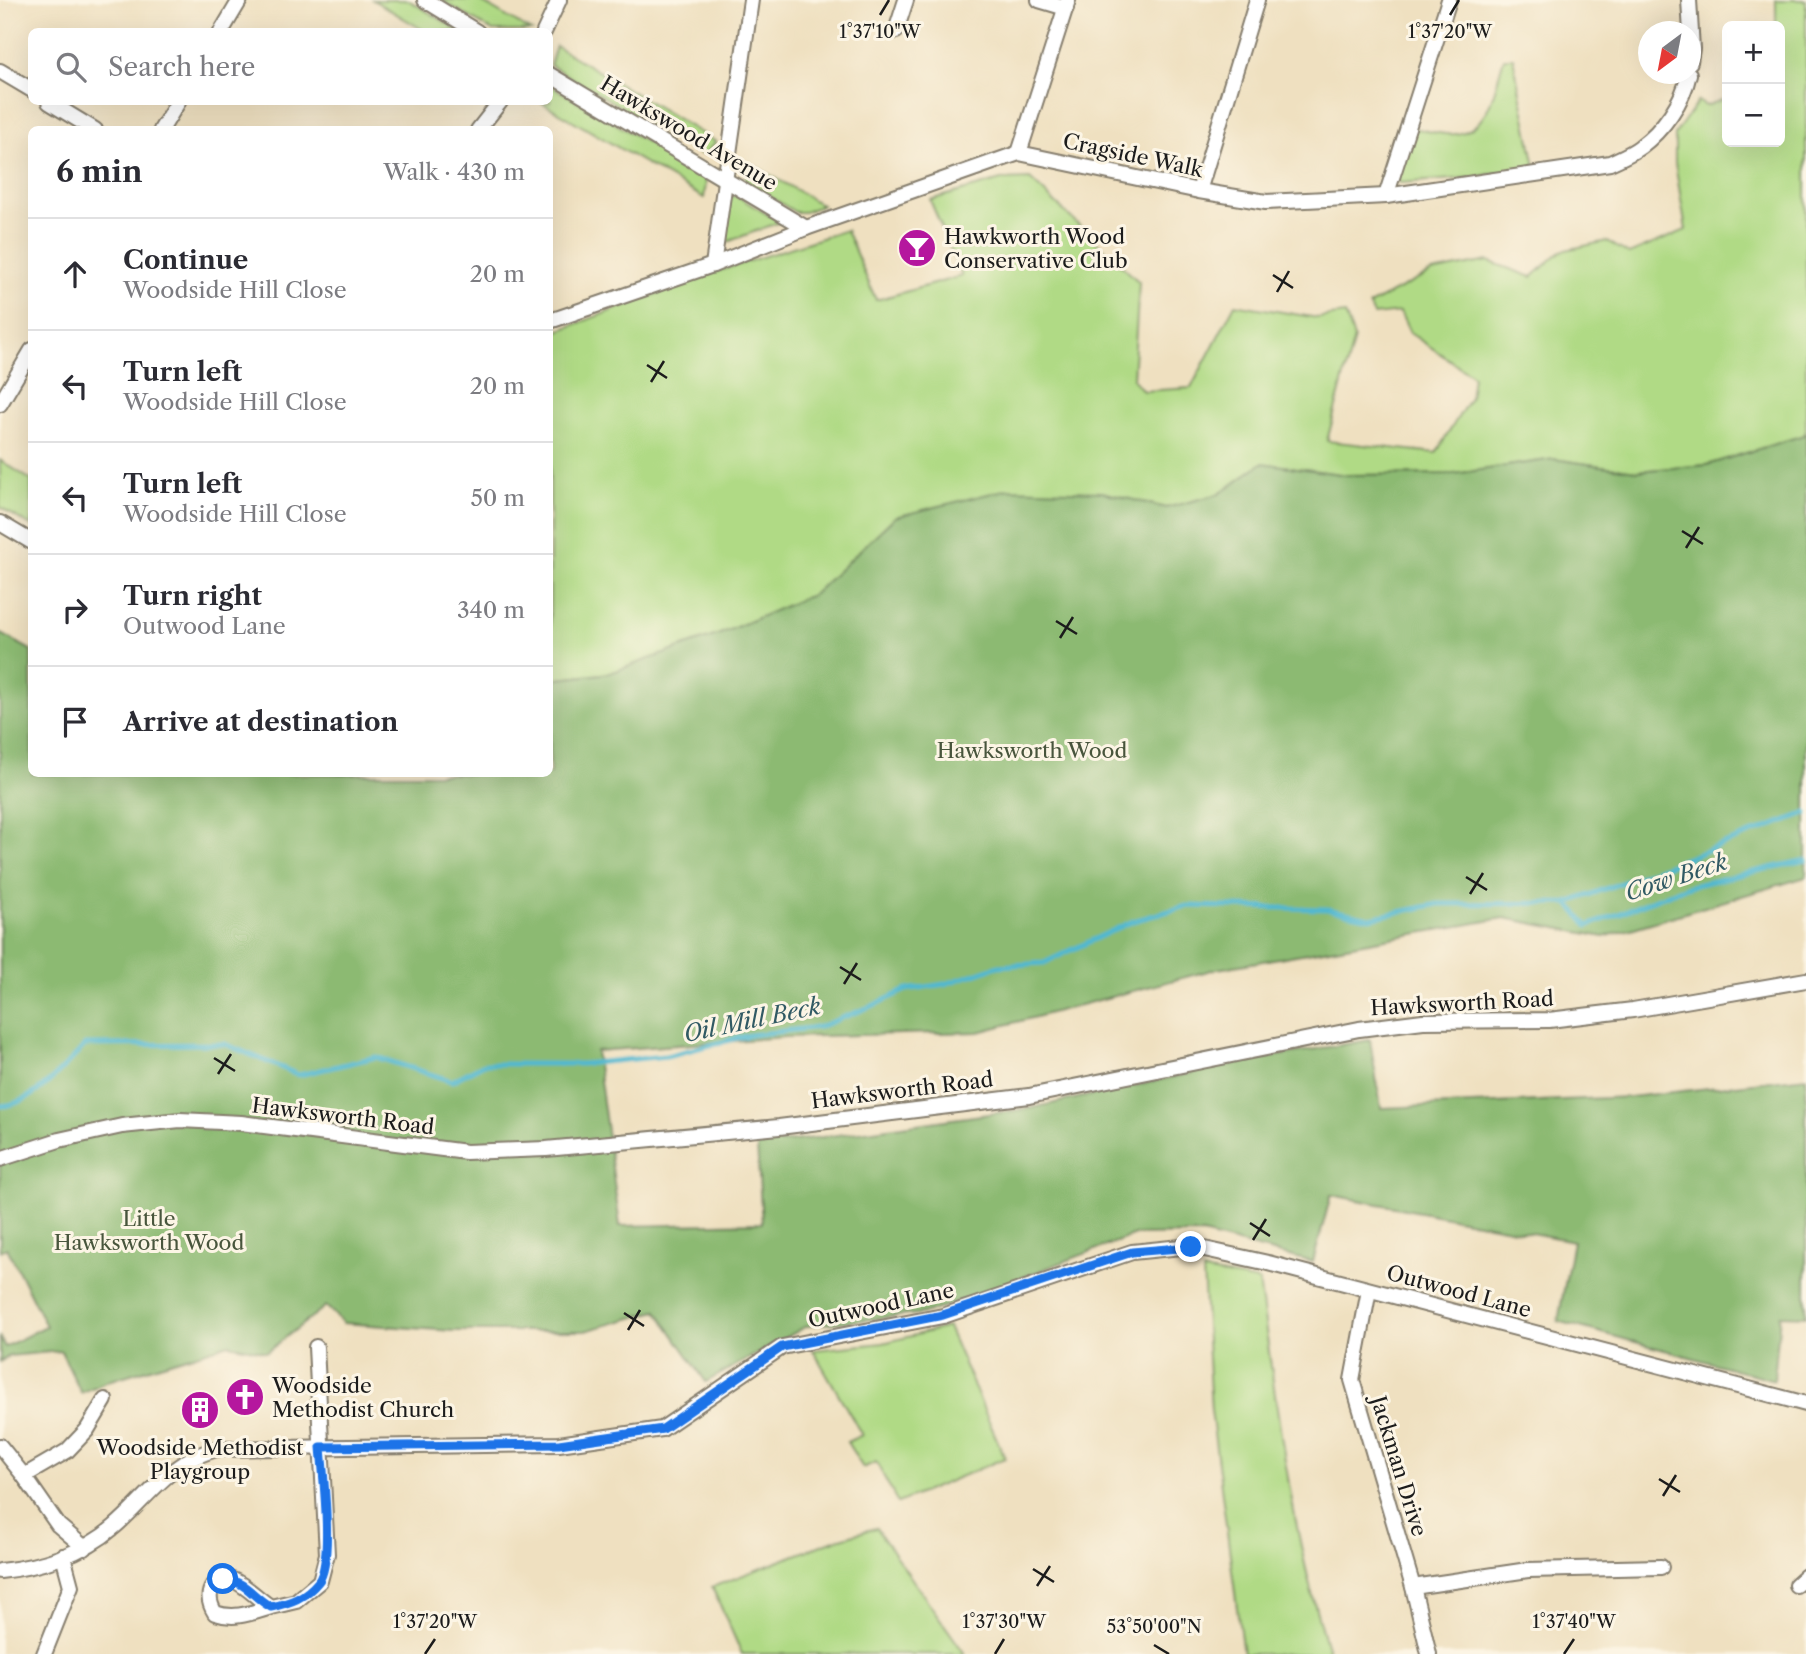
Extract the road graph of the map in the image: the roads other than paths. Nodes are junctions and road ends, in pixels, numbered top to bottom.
1 (240, 0) edge
2 (425, 0) edge
3 (559, 0) edge
4 (751, 0) edge
5 (906, 0) edge
6 (1039, 0) edge
7 (1256, 0) edge
8 (1449, 0) edge
9 (1689, 0) edge
10 (1067, 4) edge
11 (1690, 21) edge
12 (222, 28) edge
13 (470, 28) edge
14 (546, 28) edge
15 (896, 31) dead end
16 (0, 71) edge
17 (553, 77) edge
18 (1685, 84) edge
19 (28, 88) edge
20 (54, 105) edge
21 (176, 105) edge
22 (498, 105) edge
23 (88, 126) edge
24 (163, 126) edge
25 (481, 126) edge
26 (1019, 153) junction
27 (726, 179) junction
28 (1199, 191) junction
29 (1386, 196) junction
30 (806, 228) junction
31 (713, 265) junction
32 (553, 320) edge
33 (28, 357) edge
34 (0, 404) edge
35 (0, 523) edge
36 (28, 540) edge
37 (1806, 980) edge
38 (0, 1160) edge
39 (1369, 1290) junction
40 (316, 1347) dead end
41 (105, 1401) dead end
42 (1806, 1404) edge
43 (0, 1446) edge
44 (321, 1447) junction
45 (24, 1476) junction
46 (85, 1548) junction
47 (64, 1556) junction
48 (1661, 1567) dead end
49 (0, 1571) edge
50 (1413, 1587) junction
51 (271, 1607) dead end
52 (44, 1654) edge
53 (1429, 1654) edge

1 - 12 street
2 - 13 street
3 - 14 street
4 - 27 street
5 - 15 street
6 - 10 street
7 - 28 street
8 - 29 street
9 - 11 street
10 - 26 street
16 - 19 street
17 - 27 street, Hawkswood Avenue
18 - 29 street, Cragside Walk
20 - 23 street
21 - 24 street
22 - 25 street
26 - 28 street, Cragside Walk
26 - 30 street
27 - 30 street, Hawkswood Avenue
27 - 31 street
28 - 29 street, Cragside Walk
30 - 31 street
31 - 32 street
33 - 34 street
35 - 36 street
37 - 38 street, Hawksworth Road
39 - 42 street, Outwood Lane
39 - 44 street, Outwood Lane
39 - 50 street, Jackman Drive
40 - 44 street
41 - 45 street
43 - 45 street
44 - 46 street, Outwood Lane
44 - 51 street
45 - 46 street
46 - 47 street, Outwood Lane
47 - 49 street, Outwood Lane
47 - 52 street
48 - 50 street
50 - 53 street, Jackman Drive

